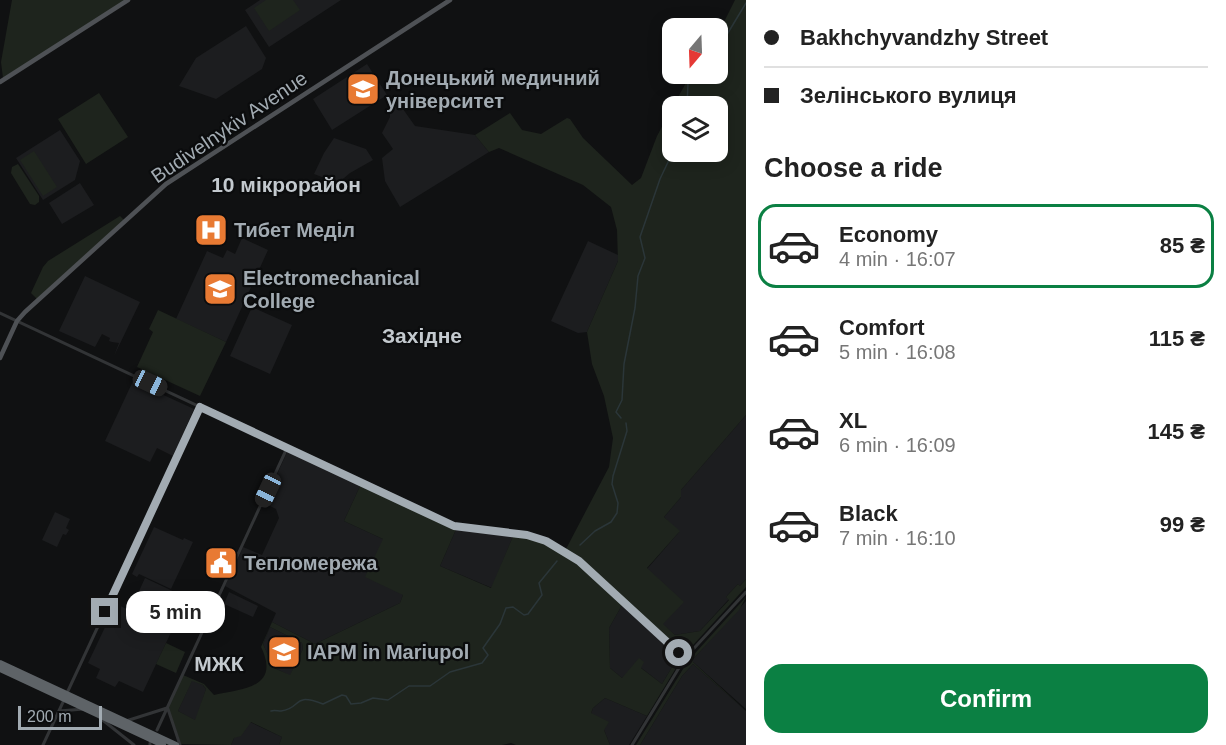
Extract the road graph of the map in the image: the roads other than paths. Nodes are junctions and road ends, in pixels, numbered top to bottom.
1 (128, 0) edge
2 (450, 0) edge
3 (0, 82) edge
4 (0, 314) edge
5 (17, 321) junction
6 (0, 358) edge
7 (200, 407) junction
8 (288, 448) junction
9 (746, 592) edge
10 (685, 658) junction
11 (0, 663) edge
12 (0, 669) edge
13 (65, 697) junction
14 (167, 708) junction
15 (88, 710) junction
16 (59, 711) junction
17 (125, 722) junction
18 (157, 730) dead end
19 (43, 745) edge
20 (134, 745) edge
21 (163, 745) edge
22 (178, 745) edge
23 (632, 745) edge

1 - 3 main road
2 - 5 main road, Budivelnykiv Avenue
4 - 5 street
5 - 6 main road, Budivelnykiv Avenue
5 - 7 street
7 - 8 street
7 - 13 street
8 - 10 street
8 - 14 street
9 - 10 street
10 - 23 street
11 - 13 highway
12 - 13 highway
13 - 15 highway
13 - 16 street
13 - 17 highway
14 - 17 street
14 - 18 street
14 - 22 street
15 - 16 street
15 - 20 street
15 - 21 highway
16 - 19 street
17 - 22 highway

